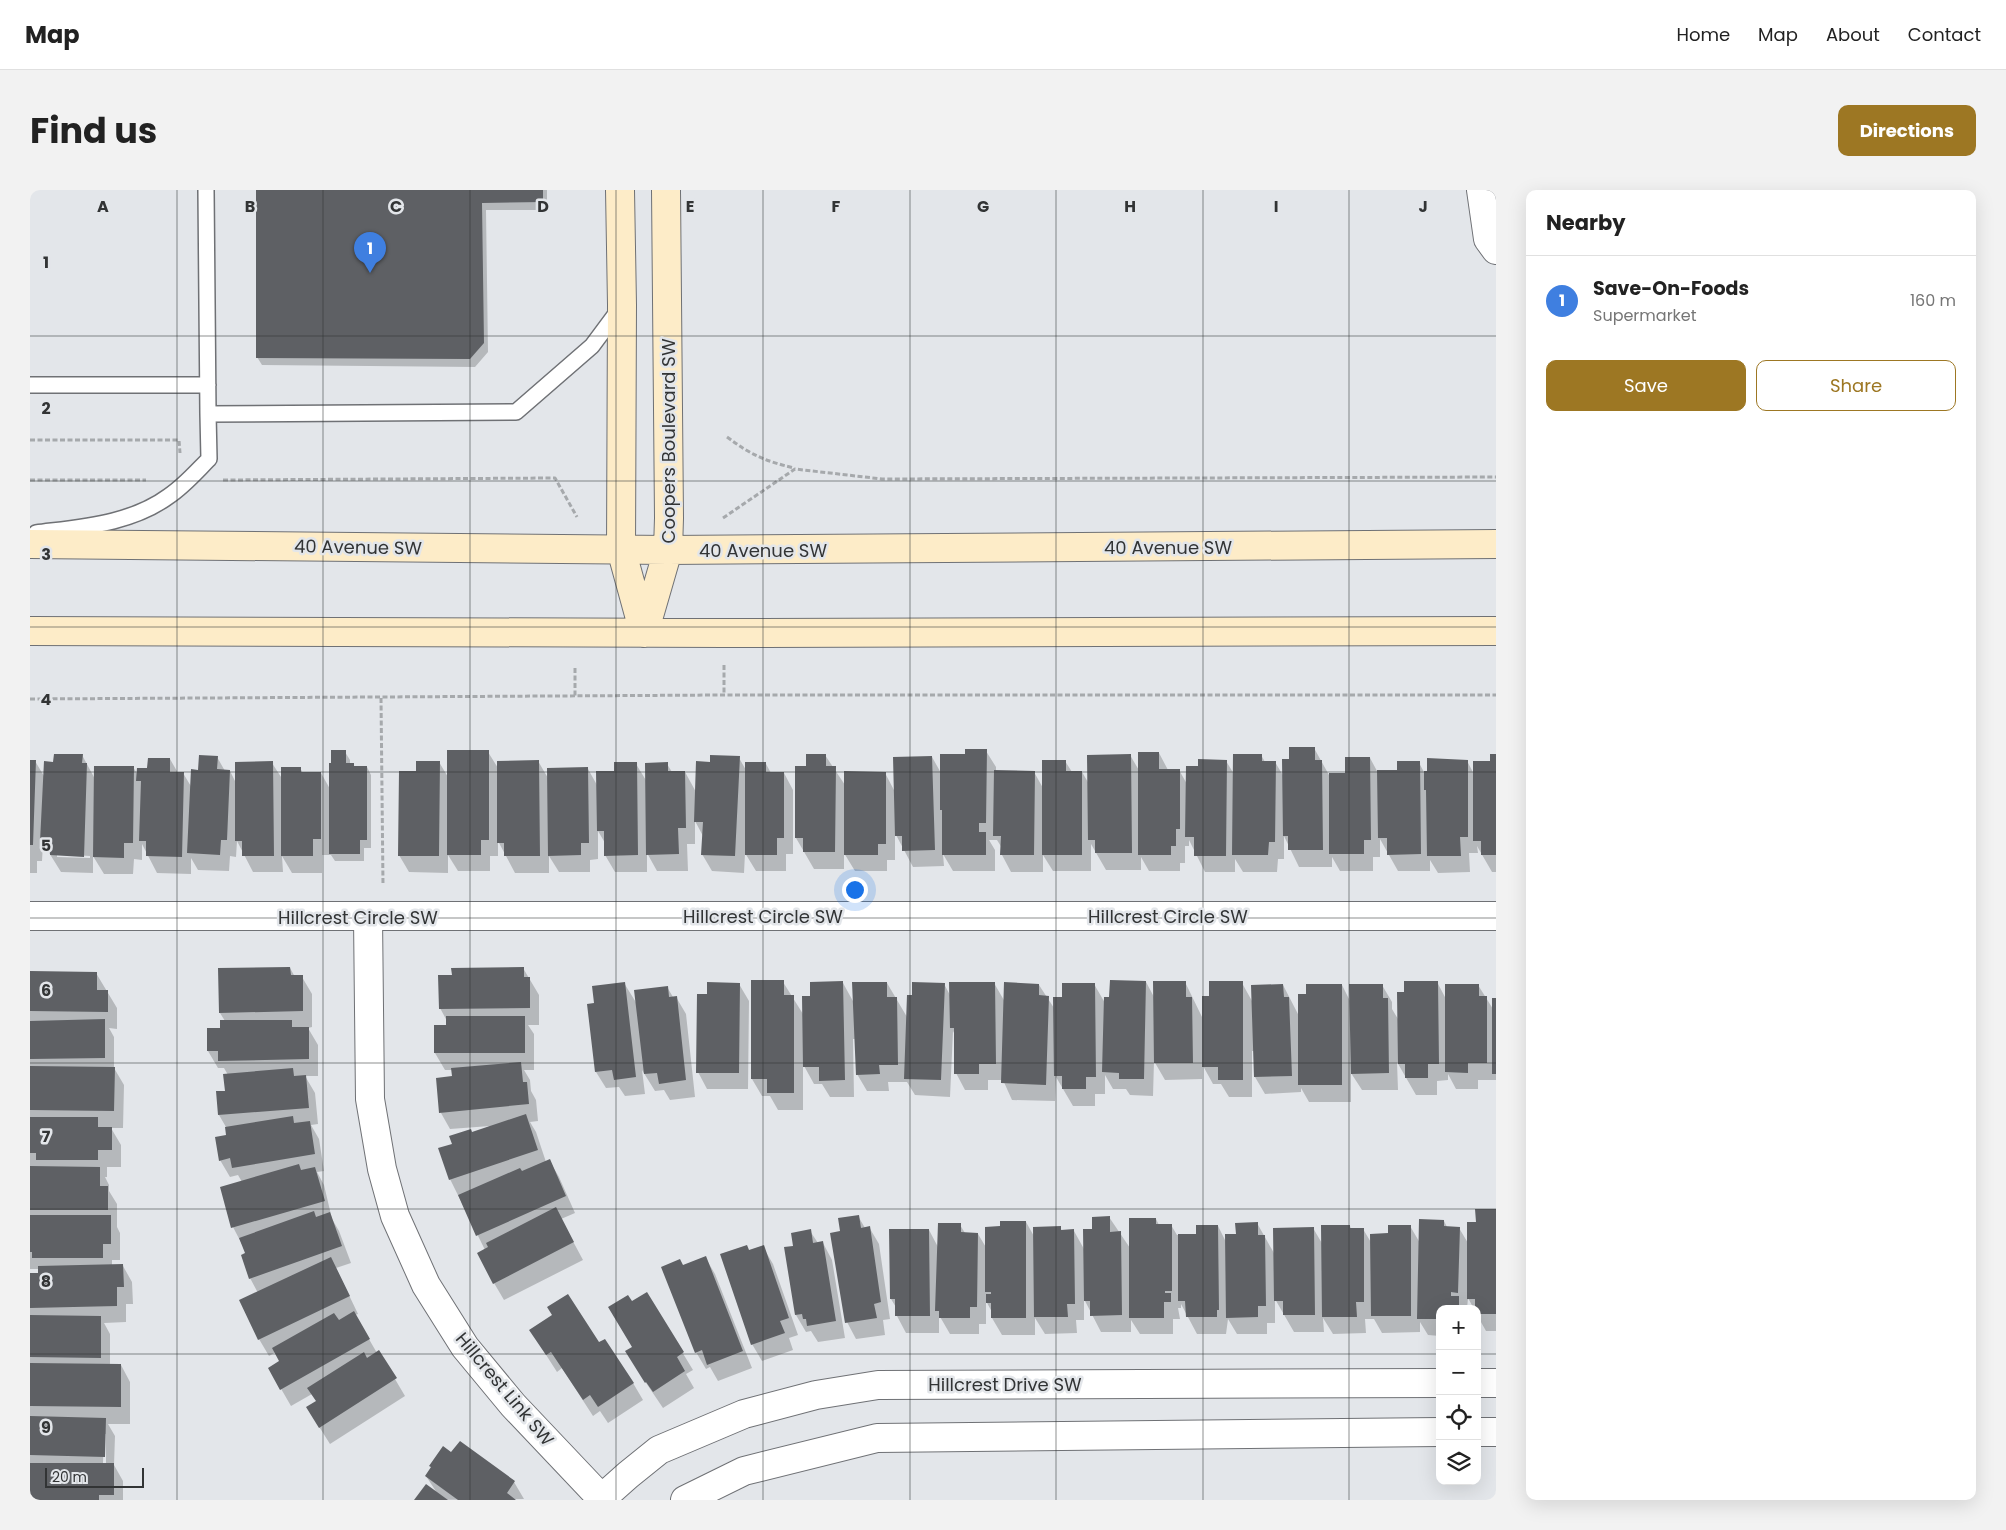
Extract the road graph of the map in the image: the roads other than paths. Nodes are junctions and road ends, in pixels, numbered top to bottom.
1 (206, 190) edge
2 (620, 190) edge
3 (666, 190) edge
4 (1481, 190) edge
5 (1496, 250) edge
6 (622, 305) junction
7 (30, 385) edge
8 (208, 385) junction
9 (208, 414) junction
10 (30, 534) edge
11 (30, 544) edge
12 (1496, 544) edge
13 (621, 549) junction
14 (668, 550) junction
15 (1496, 631) edge
16 (30, 632) edge
17 (644, 633) junction
18 (30, 916) edge
19 (1496, 916) edge
20 (368, 917) junction
21 (1436, 1383) edge
22 (1481, 1383) edge
23 (1496, 1383) edge
24 (1436, 1432) edge
25 (1481, 1432) edge
26 (1496, 1432) edge
27 (687, 1498) edge
28 (602, 1500) edge

1 - 8 lane
2 - 6 main road
3 - 14 main road, Coopers Boulevard SW
4 - 5 street
6 - 9 lane
6 - 13 main road
7 - 8 lane
8 - 9 lane
9 - 10 lane
11 - 13 main road, 40 Avenue SW
12 - 14 main road, 40 Avenue SW
13 - 14 main road, 40 Avenue SW
13 - 17 main road
14 - 17 main road, Coopers Boulevard SW
15 - 17 main road
16 - 17 main road
18 - 20 street, Hillcrest Circle SW
19 - 20 street, Hillcrest Circle SW
20 - 28 street, Hillcrest Link SW
21 - 28 street, Hillcrest Drive SW
22 - 23 street
24 - 27 street
25 - 26 street

